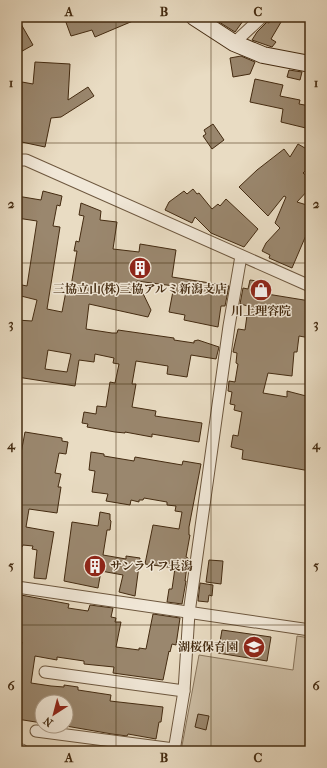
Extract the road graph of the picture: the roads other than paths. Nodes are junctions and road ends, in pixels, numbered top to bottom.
1 (194, 17) edge
2 (262, 17) edge
3 (234, 43) junction
4 (310, 64) edge
5 (17, 160) edge
6 (241, 256) junction
7 (310, 286) edge
8 (17, 588) edge
9 (189, 613) junction
10 (310, 630) edge
11 (45, 672) dead end
12 (184, 691) junction
13 (58, 734) edge
14 (174, 750) edge

1 - 3 main road
2 - 3 street
3 - 4 main road
5 - 6 street
6 - 7 street
6 - 9 street
8 - 9 street
9 - 10 street
9 - 12 street
11 - 12 street
12 - 14 street
13 - 14 street

